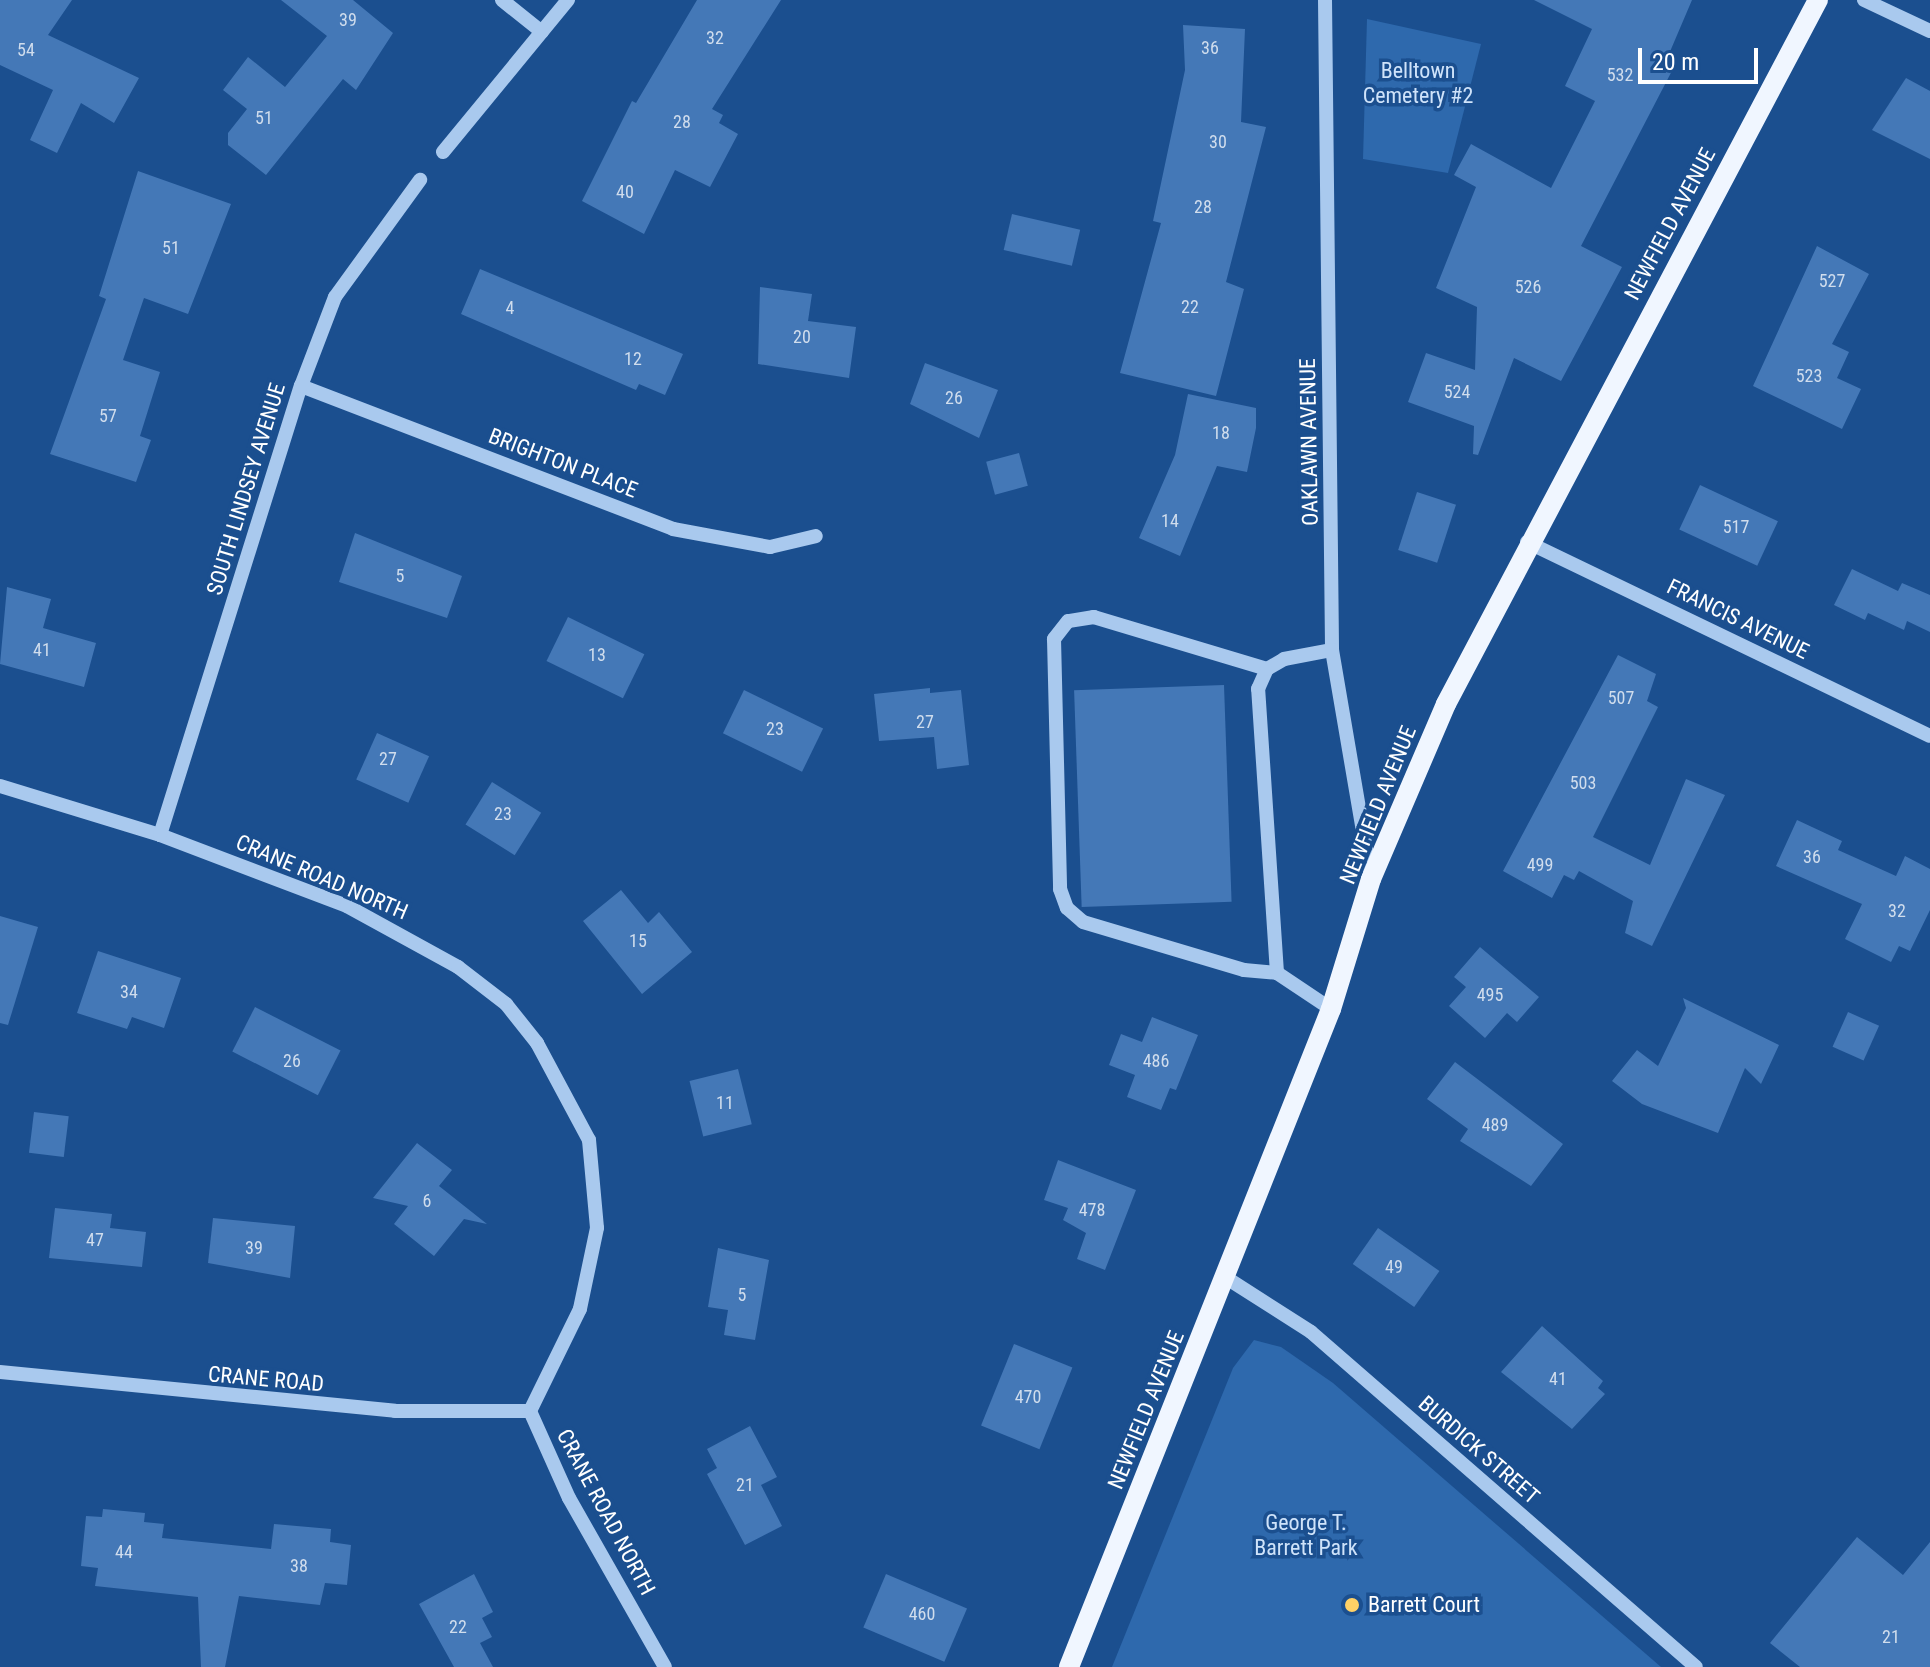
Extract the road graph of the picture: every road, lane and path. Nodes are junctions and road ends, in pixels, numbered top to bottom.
1 (502, 0) edge
2 (568, 0) edge
3 (1325, 0) edge
4 (1818, 0) edge
5 (1864, 0) edge
6 (1930, 31) edge
7 (542, 32) junction
8 (443, 152) dead end
9 (420, 180) dead end
10 (301, 386) junction
11 (816, 536) dead end
12 (1527, 542) junction
13 (1332, 650) junction
14 (1267, 669) junction
15 (1930, 736) edge
16 (0, 786) edge
17 (160, 835) junction
18 (1371, 879) junction
19 (1277, 973) junction
20 (1331, 1009) junction
21 (1225, 1277) junction
22 (0, 1372) edge
23 (530, 1411) junction
24 (665, 1667) edge
25 (1069, 1667) edge
26 (1696, 1667) edge

1 - 7 street
2 - 7 street
3 - 13 street, OAKLAWN AVENUE
4 - 12 main road, NEWFIELD AVENUE
5 - 6 street
7 - 8 street
9 - 10 street, SOUTH LINDSEY AVENUE
10 - 11 street, BRIGHTON PLACE
10 - 17 street, SOUTH LINDSEY AVENUE
12 - 15 street, FRANCIS AVENUE
12 - 18 main road, NEWFIELD AVENUE
13 - 14 street
13 - 18 street, OAKLAWN AVENUE
14 - 19 street
14 - 19 street
16 - 17 street, CRANE ROAD NORTH
17 - 23 street, CRANE ROAD NORTH
18 - 20 main road, NEWFIELD AVENUE
19 - 20 street
20 - 21 main road, NEWFIELD AVENUE
21 - 25 main road, NEWFIELD AVENUE
21 - 26 street, BURDICK STREET
22 - 23 street, CRANE ROAD
23 - 24 street, CRANE ROAD NORTH

